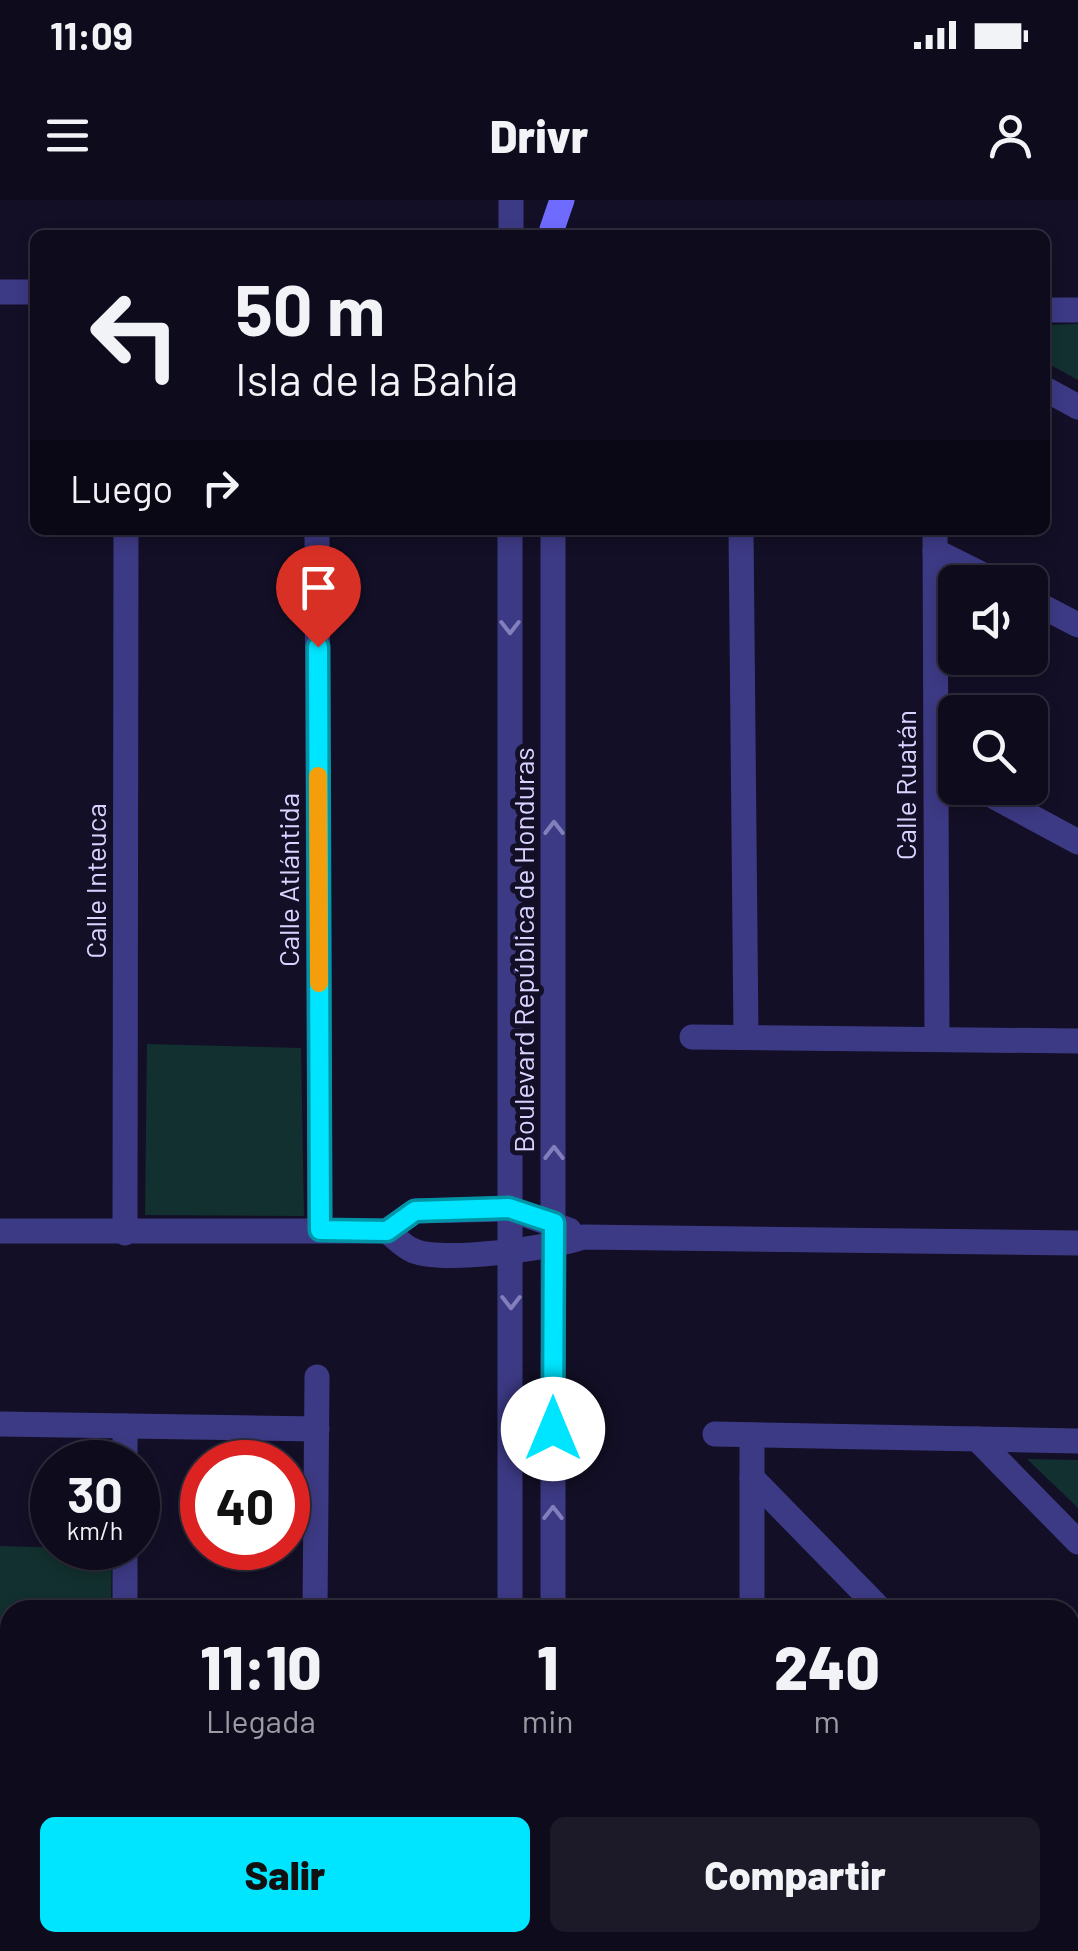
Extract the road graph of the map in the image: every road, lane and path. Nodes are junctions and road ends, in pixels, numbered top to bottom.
1 (511, 200) edge
2 (552, 200) edge
3 (562, 200) edge
4 (510, 230) edge
5 (552, 230) edge
6 (553, 230) edge
7 (0, 292) edge
8 (30, 292) edge
9 (1050, 310) edge
10 (1078, 310) edge
11 (1050, 392) edge
12 (1078, 407) edge
13 (126, 535) edge
14 (317, 535) edge
15 (510, 535) edge
16 (553, 535) edge
17 (741, 535) edge
18 (935, 540) edge
19 (972, 565) edge
20 (1048, 609) edge
21 (1078, 625) edge
22 (942, 695) edge
23 (945, 805) edge
24 (1009, 805) edge
25 (1078, 842) edge
26 (692, 1037) dead end
27 (746, 1037) junction
28 (937, 1039) junction
29 (1078, 1040) edge
30 (509, 1208) junction
31 (320, 1230) junction
32 (0, 1231) edge
33 (387, 1231) junction
34 (125, 1233) junction
35 (554, 1235) junction
36 (1078, 1242) edge
37 (511, 1253) junction
38 (317, 1377) dead end
39 (0, 1424) edge
40 (125, 1426) junction
41 (316, 1429) junction
42 (714, 1434) dead end
43 (752, 1435) junction
44 (977, 1439) junction
45 (125, 1440) edge
46 (1078, 1441) edge
47 (752, 1478) junction
48 (1078, 1542) edge
49 (125, 1570) edge
50 (124, 1600) edge
51 (315, 1600) edge
52 (510, 1600) edge
53 (554, 1600) edge
54 (752, 1600) edge
55 (871, 1600) edge

1 - 4 street
2 - 5 street
3 - 6 main road
7 - 8 street
9 - 10 street
11 - 12 street
13 - 34 street, Calle Inteuca
14 - 31 street, Calle Atlántida
15 -> 30 street, Boulevard República de Honduras
35 -> 16 street, Boulevard República de Honduras
17 - 27 street
18 - 19 street
18 - 22 street, Calle Ruatán
20 - 21 street
23 - 28 street, Calle Ruatán
24 - 25 street
26 - 27 street
27 - 28 street
28 - 29 street
30 - 33 street
30 - 35 street
30 - 37 street, Boulevard República de Honduras
31 - 33 street
31 - 34 street
32 - 34 street
33 - 37 street
35 - 36 street
35 - 37 street
53 -> 35 street, Boulevard República de Honduras
37 -> 52 street, Boulevard República de Honduras
38 - 41 street
39 - 40 street
40 - 41 street
40 - 45 street
41 - 51 street
42 - 43 street
43 - 44 street
43 - 47 street
44 - 46 street
44 - 48 street
47 - 54 street
47 - 55 street
49 - 50 street

